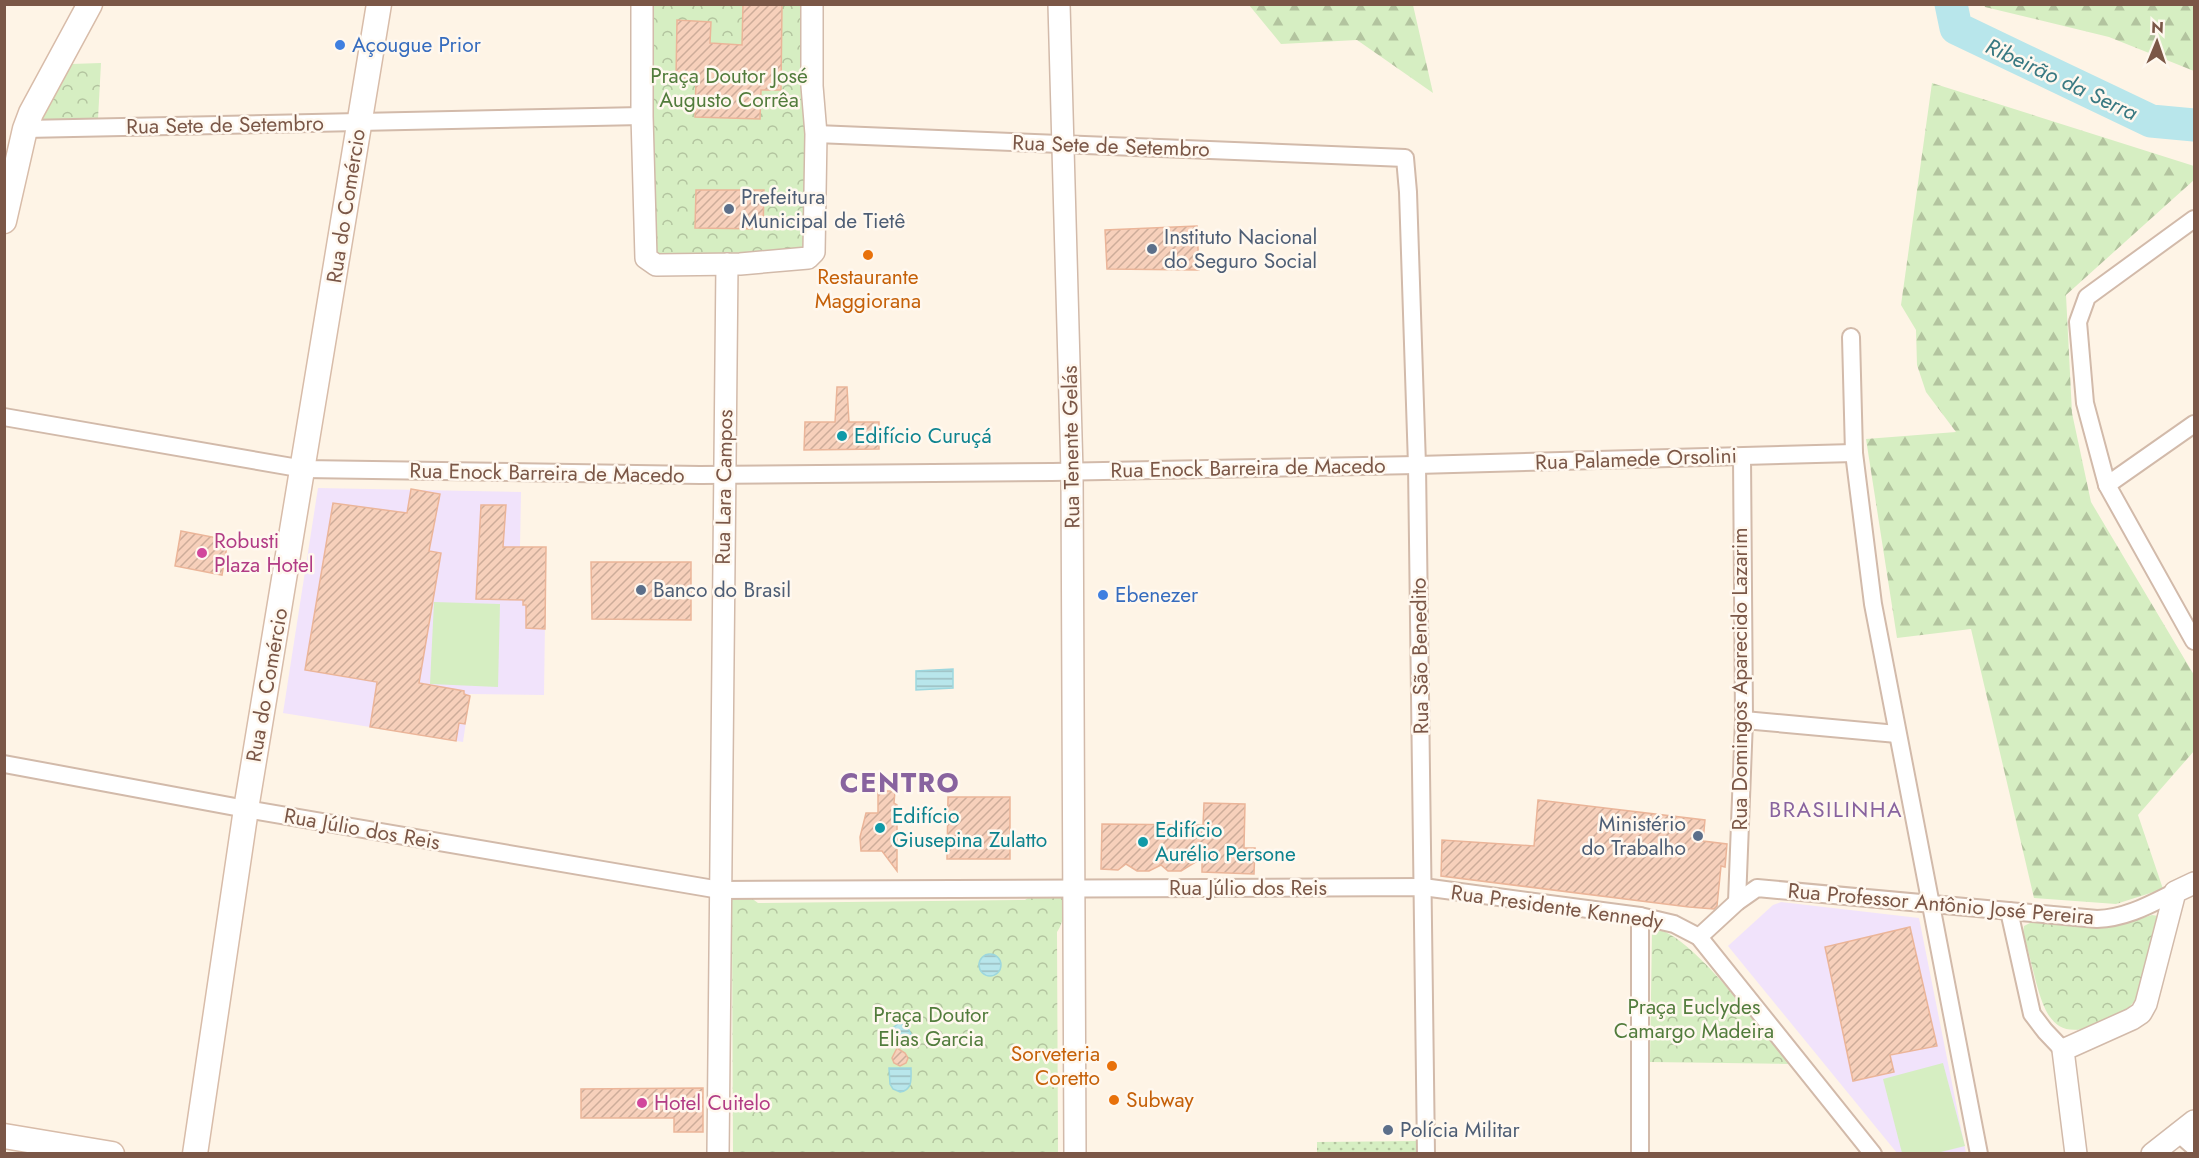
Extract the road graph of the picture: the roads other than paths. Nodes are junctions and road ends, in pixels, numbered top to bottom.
1 (90, 4) edge
2 (379, 4) edge
3 (642, 4) edge
4 (812, 4) edge
5 (1059, 4) edge
6 (642, 116) junction
7 (359, 122) junction
8 (24, 129) junction
9 (816, 134) junction
10 (1063, 144) junction
11 (1405, 158) joint
12 (2194, 219) edge
13 (4, 221) edge
14 (727, 264) junction
15 (1851, 337) dead end
16 (4, 417) edge
17 (2194, 424) edge
18 (1854, 453) junction
19 (1742, 457) junction
20 (1417, 465) junction
21 (304, 469) junction
22 (1072, 472) junction
23 (724, 475) junction
24 (2107, 485) junction
25 (2194, 641) edge
26 (1744, 720) junction
27 (1898, 734) junction
28 (4, 764) edge
29 (246, 809) junction
30 (1423, 887) junction
31 (2185, 887) edge
32 (1074, 889) junction
33 (720, 890) junction
34 (1737, 902) junction
35 (1931, 904) junction
36 (2009, 911) junction
37 (1640, 916) junction
38 (1699, 937) junction
39 (2063, 1050) junction
40 (2186, 1126) edge
41 (4, 1136) edge
42 (2194, 1147) edge
43 (112, 1154) edge
44 (195, 1154) edge
45 (718, 1154) edge
46 (1075, 1154) edge
47 (1426, 1154) edge
48 (1640, 1154) edge
49 (1873, 1154) edge
50 (1979, 1154) edge
51 (2076, 1154) edge
52 (2152, 1154) edge

1 - 8 main road
2 - 7 main road, Rua do Comércio
3 - 6 street
4 - 9 street
5 - 10 street, Rua Tenente Gelás
6 - 7 street, Rua Sete de Setembro
6 - 14 street
7 - 8 street, Rua Sete de Setembro
7 - 21 main road, Rua do Comércio
8 - 13 main road
9 - 10 street, Rua Sete de Setembro
9 - 14 street
10 - 11 street, Rua Sete de Setembro
10 - 22 street, Rua Tenente Gelás
11 - 20 street, Rua São Benedito
12 - 24 street
14 - 23 street, Rua Lara Campos
15 - 18 street
16 - 21 street, Rua Enock Barreira de Macedo
17 - 24 street
18 - 19 street, Rua Palamede Orsolini
18 - 27 street
19 - 20 street, Rua Palamede Orsolini
19 - 26 street, Rua Domingos Aparecido Lazarim
20 - 22 street, Rua Enock Barreira de Macedo
20 - 30 street, Rua São Benedito
21 - 23 street, Rua Enock Barreira de Macedo
21 - 29 main road, Rua do Comércio
22 - 23 street, Rua Enock Barreira de Macedo
22 - 32 street, Rua Tenente Gelás
23 - 33 street, Rua Lara Campos
24 - 25 street
26 - 27 street
26 - 34 street, Rua Domingos Aparecido Lazarim
27 - 35 street
28 - 29 street, Rua Júlio dos Reis
29 - 33 street, Rua Júlio dos Reis
29 - 44 main road, Rua do Comércio
30 - 32 street, Rua Júlio dos Reis
30 - 37 street, Rua Presidente Kennedy
30 - 47 street, Rua São Benedito
31 - 36 street, Rua Professor Antônio José Pereira
31 - 39 street
32 - 33 street
32 - 46 street
33 - 45 street
34 - 35 street, Rua Professor Antônio José Pereira
34 - 38 street, Rua Professor Antônio José Pereira
35 - 36 street, Rua Professor Antônio José Pereira
35 - 50 street
36 - 39 street
37 - 38 street, Rua Presidente Kennedy
37 - 48 street
38 - 49 street, Rua Presidente Kennedy
39 - 51 street
40 - 42 street
40 - 52 street
41 - 43 main road

